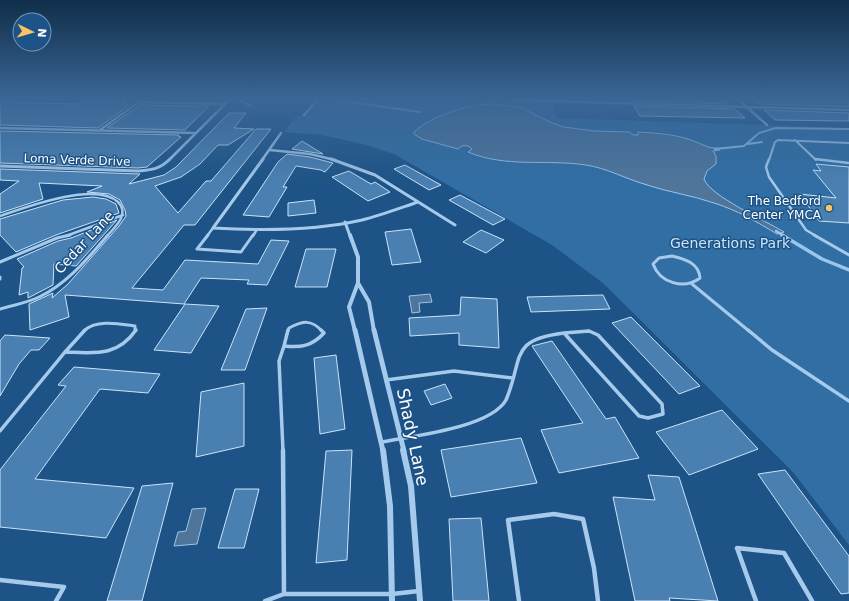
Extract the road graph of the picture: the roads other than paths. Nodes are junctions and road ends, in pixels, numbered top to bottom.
1 (103, 127) edge
2 (202, 127) edge
3 (0, 128) edge
4 (99, 130) junction
5 (196, 133) junction
6 (281, 133) dead end
7 (795, 140) junction
8 (849, 143) edge
9 (270, 150) junction
10 (849, 163) edge
11 (0, 166) edge
12 (418, 202) junction
13 (123, 215) junction
14 (0, 216) edge
15 (345, 222) junction
16 (455, 225) dead end
17 (213, 228) junction
18 (256, 231) junction
19 (849, 255) edge
20 (0, 262) edge
21 (358, 283) junction
22 (692, 284) junction
23 (0, 308) edge
24 (564, 333) junction
25 (283, 346) junction
26 (65, 352) junction
27 (513, 378) junction
28 (386, 380) junction
29 (849, 401) edge
30 (0, 431) edge
31 (402, 438) junction
32 (382, 442) junction
33 (0, 580) edge
34 (419, 591) junction
35 (284, 594) junction
36 (392, 594) junction
37 (56, 601) edge
38 (265, 601) edge
39 (392, 601) edge
40 (420, 601) edge
41 (519, 601) edge
42 (598, 601) edge
43 (756, 601) edge
44 (812, 601) edge

1 - 4 street
2 - 5 street
3 - 4 street
4 - 5 street
5 - 11 street, Loma Verde Drive
6 - 9 street
7 - 8 lane
7 - 10 lane
7 - 19 lane
9 - 12 street
9 - 17 street
12 - 15 street
12 - 16 street
13 - 14 lane, Cedar Lane
13 - 20 lane
13 - 23 lane, Cedar Lane
15 - 18 street
15 - 21 street
17 - 18 street
17 - 18 lane
21 - 28 street, Shady Lane
21 - 32 street
22 - 22 lane
22 - 29 lane
24 - 24 lane
24 - 27 lane
25 - 25 lane
25 - 35 lane
26 - 26 lane
26 - 30 lane
27 - 28 lane
27 - 31 lane
28 - 31 street, Shady Lane
31 - 32 lane
31 - 34 street, Shady Lane
32 - 36 street
33 - 37 lane
34 - 36 lane
34 - 40 street, Shady Lane
35 - 36 lane
35 - 38 lane
36 - 39 street
41 - 42 lane
43 - 44 lane

